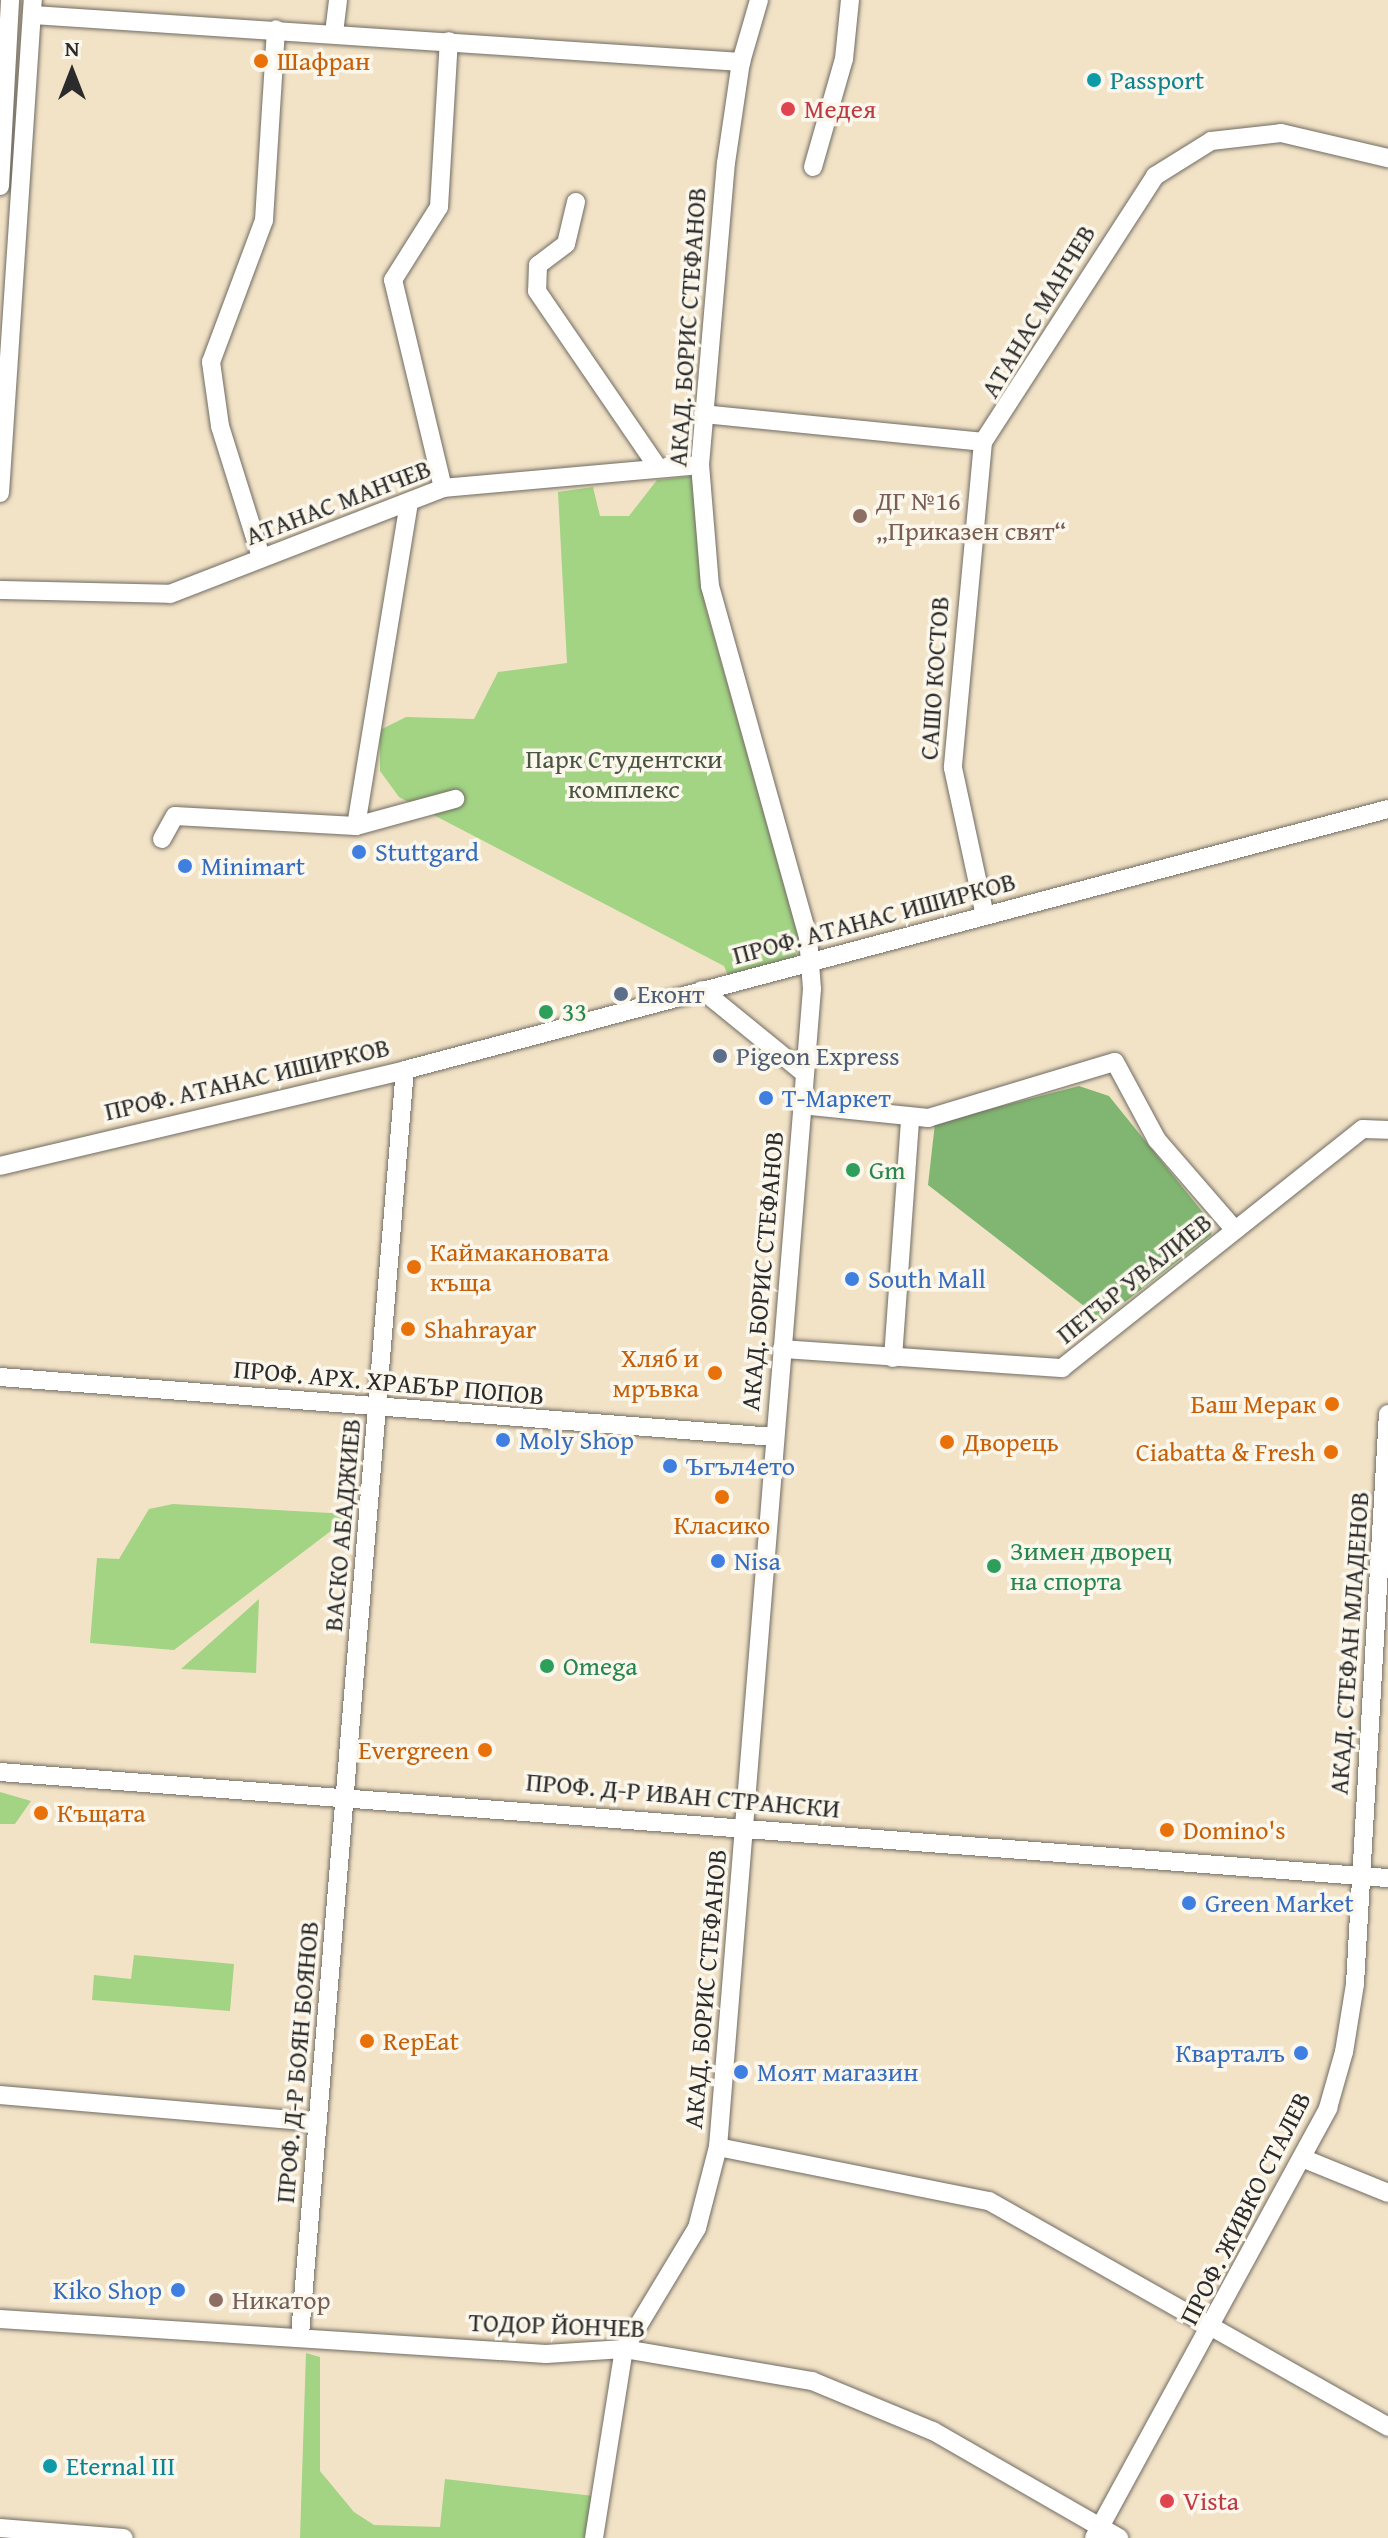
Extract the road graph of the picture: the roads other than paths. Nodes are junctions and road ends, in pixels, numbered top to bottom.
1 (10, 0) edge
2 (338, 0) edge
3 (759, 0) edge
4 (850, 0) edge
5 (33, 8) edge
6 (276, 29) junction
7 (334, 33) junction
8 (449, 41) junction
9 (741, 62) junction
10 (1388, 158) edge
11 (813, 167) dead end
12 (0, 186) edge
13 (576, 202) dead end
14 (703, 414) junction
15 (983, 442) junction
16 (700, 465) junction
17 (657, 466) junction
18 (443, 488) junction
19 (0, 493) edge
20 (409, 502) junction
21 (261, 557) junction
22 (0, 590) edge
23 (455, 799) dead end
24 (1388, 809) edge
25 (356, 826) junction
26 (162, 839) dead end
27 (985, 916) junction
28 (812, 961) junction
29 (702, 990) junction
30 (405, 1070) junction
31 (804, 1073) junction
32 (801, 1105) junction
33 (910, 1119) junction
34 (1388, 1130) edge
35 (0, 1166) edge
36 (1235, 1230) junction
37 (782, 1349) junction
38 (893, 1358) junction
39 (0, 1377) edge
40 (379, 1406) junction
41 (1388, 1414) edge
42 (775, 1437) junction
43 (0, 1772) edge
44 (346, 1794) junction
45 (745, 1825) junction
46 (1362, 1876) junction
47 (1388, 1878) edge
48 (0, 2095) edge
49 (318, 2122) junction
50 (718, 2147) junction
51 (1302, 2158) junction
52 (1388, 2193) edge
53 (0, 2319) edge
54 (1216, 2325) junction
55 (300, 2335) junction
56 (624, 2349) junction
57 (1388, 2427) edge
58 (0, 2528) edge
59 (1097, 2533) edge
60 (124, 2538) edge
61 (594, 2538) edge
62 (1119, 2538) edge

1 - 12 street
2 - 7 street
3 - 9 street, АКАД. БОРИС СТЕФАНОВ
4 - 11 street
5 - 6 street
5 - 19 street
6 - 7 street
6 - 21 street
7 - 8 street
8 - 9 street
8 - 18 street
9 - 14 street, АКАД. БОРИС СТЕФАНОВ
10 - 15 street, АТАНАС МАНЧЕВ
13 - 17 street
14 - 15 street
14 - 16 street, АКАД. БОРИС СТЕФАНОВ
15 - 27 street, САШО КОСТОВ
16 - 17 street, АТАНАС МАНЧЕВ
16 - 28 street, АКАД. БОРИС СТЕФАНОВ
17 - 18 street, АТАНАС МАНЧЕВ
18 - 20 street, АТАНАС МАНЧЕВ
20 - 21 street, АТАНАС МАНЧЕВ
20 - 25 street
21 - 22 street, АТАНАС МАНЧЕВ
23 - 25 street
24 - 27 street, ПРОФ. АТАНАС ИШИРКОВ
25 - 26 street
27 - 28 street, ПРОФ. АТАНАС ИШИРКОВ
28 - 29 street, ПРОФ. АТАНАС ИШИРКОВ
28 - 31 street, АКАД. БОРИС СТЕФАНОВ
29 - 30 street, ПРОФ. АТАНАС ИШИРКОВ
29 - 31 street
30 - 35 street, ПРОФ. АТАНАС ИШИРКОВ
30 - 40 street, ВАСКО АБАДЖИЕВ
31 - 32 street, АКАД. БОРИС СТЕФАНОВ
32 - 33 street
32 - 37 street, АКАД. БОРИС СТЕФАНОВ
33 - 36 street
33 - 38 street
34 - 36 street, ПЕТЪР УВАЛИЕВ
36 - 38 street, ПЕТЪР УВАЛИЕВ
37 - 38 street, ПЕТЪР УВАЛИЕВ
37 - 42 street, АКАД. БОРИС СТЕФАНОВ
39 - 40 street, ПРОФ. АРХ. ХРАБЪР ПОПОВ
40 - 42 street, ПРОФ. АРХ. ХРАБЪР ПОПОВ
40 - 44 street, ВАСКО АБАДЖИЕВ
41 - 46 street, АКАД. СТЕФАН МЛАДЕНОВ
42 - 45 street, АКАД. БОРИС СТЕФАНОВ
43 - 44 street, ПРОФ. Д-Р ИВАН СТРАНСКИ
44 - 45 street, ПРОФ. Д-Р ИВАН СТРАНСКИ
44 - 49 street, ПРОФ. Д-Р БОЯН БОЯНОВ
45 - 46 street, ПРОФ. Д-Р ИВАН СТРАНСКИ
45 - 50 street, АКАД. БОРИС СТЕФАНОВ
46 - 47 street, ПРОФ. Д-Р ИВАН СТРАНСКИ
46 - 51 street, ПРОФ. ЖИВКО СТАЛЕВ
48 - 49 street
49 - 55 street, ПРОФ. Д-Р БОЯН БОЯНОВ
50 - 54 street
50 - 56 street, АКАД. БОРИС СТЕФАНОВ
51 - 52 street
51 - 54 street, ПРОФ. ЖИВКО СТАЛЕВ
53 - 55 street, ТОДОР ЙОНЧЕВ
54 - 57 street
54 - 59 street, ПРОФ. ЖИВКО СТАЛЕВ
55 - 56 street, ТОДОР ЙОНЧЕВ
56 - 59 street, ТОДОР ЙОНЧЕВ
56 - 61 street, АКАД. БОРИС СТЕФАНОВ
58 - 60 street
59 - 62 street, ТОДОР ЙОНЧЕВ

